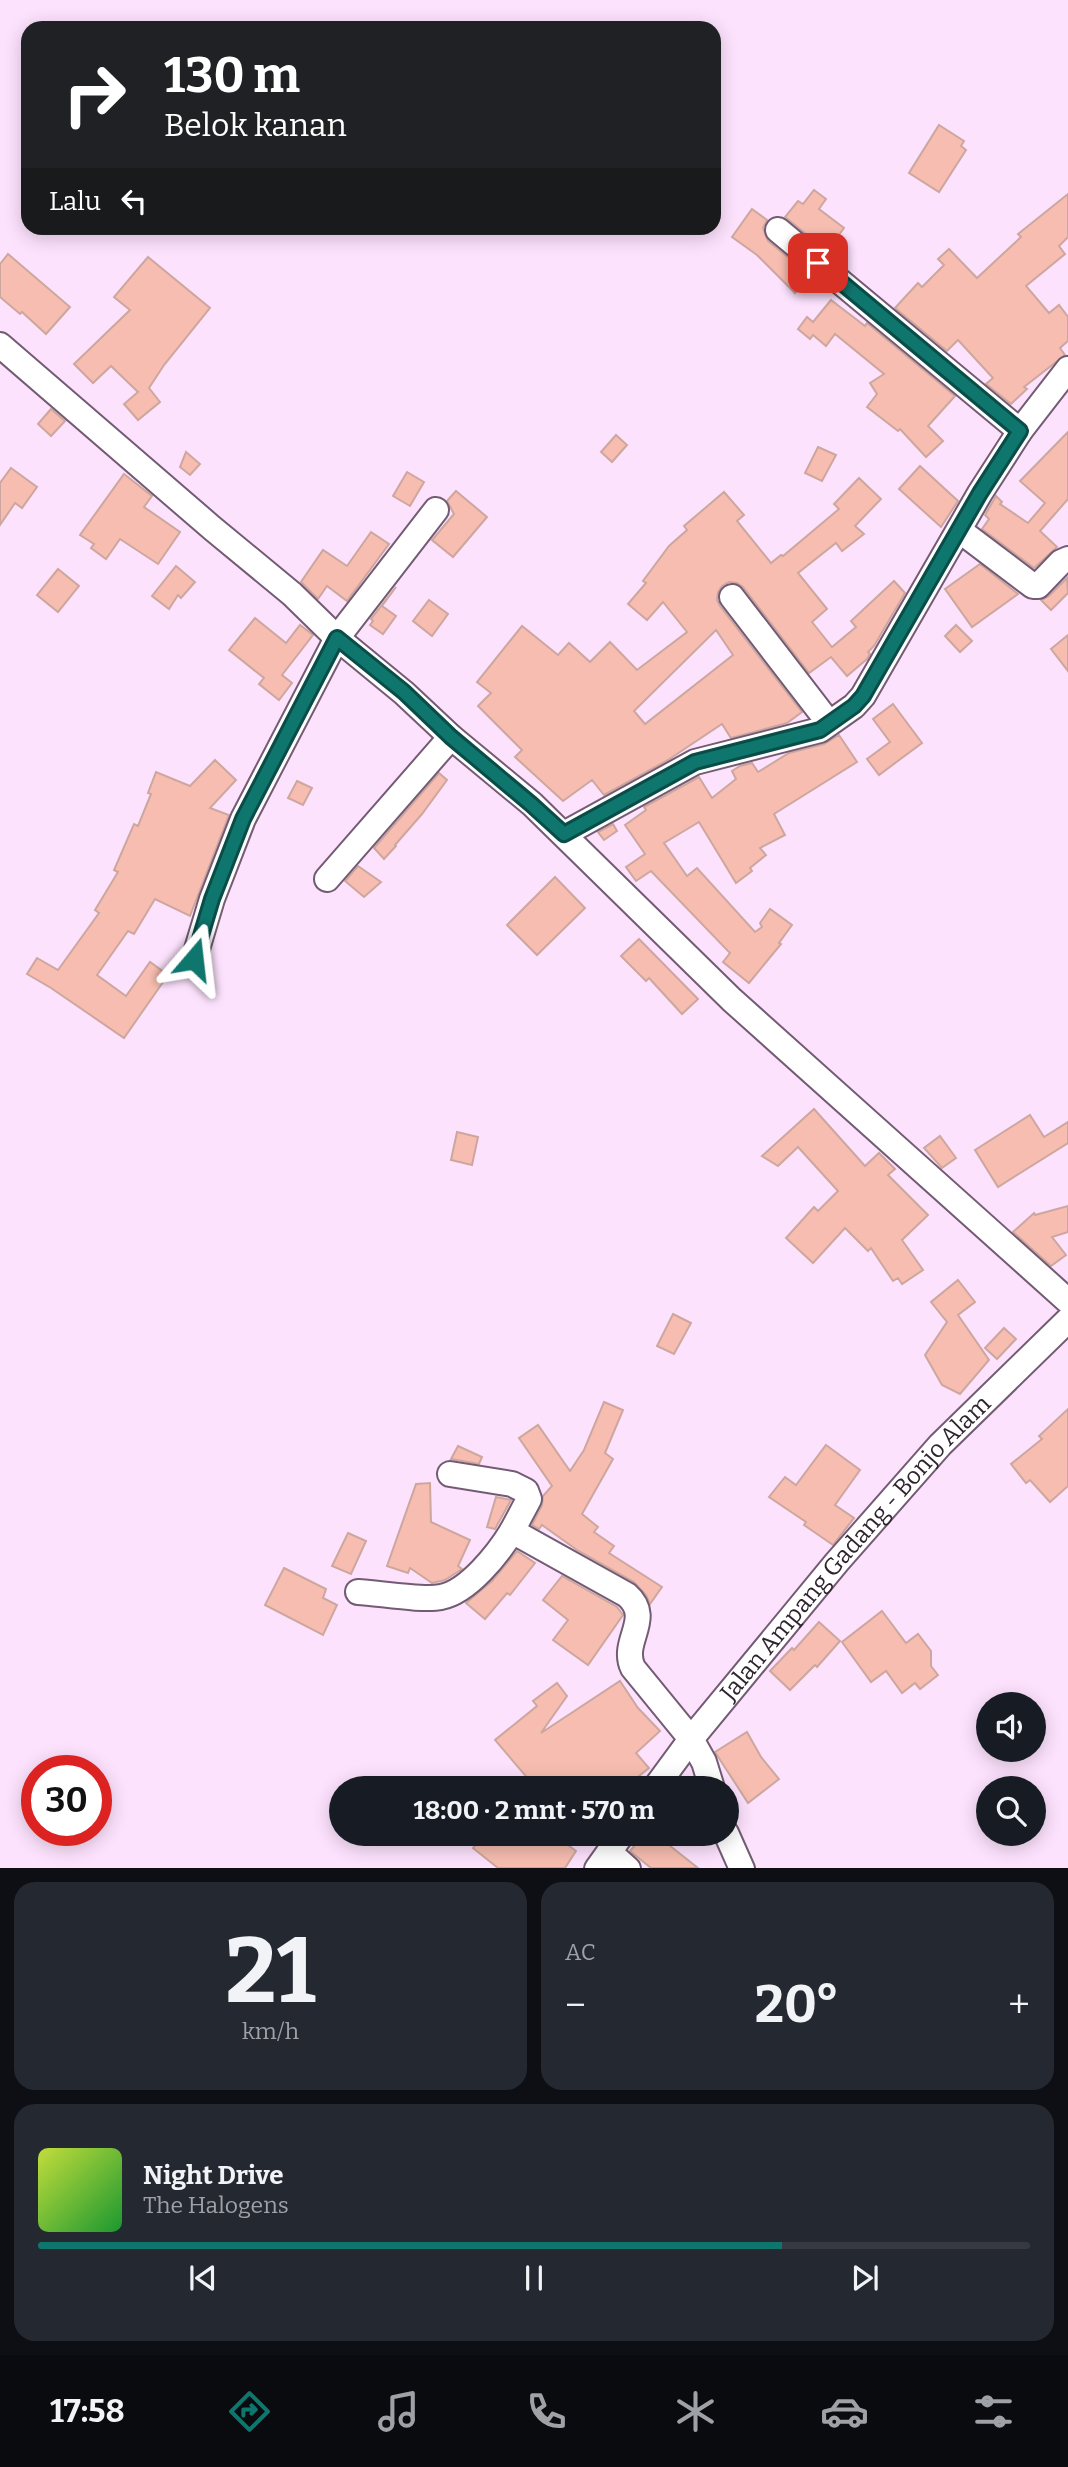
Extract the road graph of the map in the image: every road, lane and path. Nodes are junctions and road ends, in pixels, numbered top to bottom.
1 (778, 230) dead end
2 (0, 345) edge
3 (1068, 369) edge
4 (1020, 431) junction
5 (436, 510) dead end
6 (960, 530) junction
7 (1068, 559) edge
8 (732, 597) dead end
9 (337, 638) junction
10 (828, 723) junction
11 (451, 737) junction
12 (564, 834) junction
13 (327, 879) dead end
14 (194, 959) dead end
15 (1068, 1301) edge
16 (1068, 1320) edge
17 (450, 1474) dead end
18 (512, 1531) junction
19 (358, 1592) dead end
20 (691, 1739) junction
21 (664, 1776) edge
22 (708, 1776) edge
23 (732, 1846) edge
24 (609, 1851) edge
25 (628, 1868) edge
26 (742, 1868) edge

1 - 4 street
2 - 9 street
3 - 4 street
4 - 6 street
5 - 9 street
6 - 7 street
6 - 10 street
8 - 10 street
9 - 11 street
9 - 14 street
10 - 12 street
11 - 12 street
11 - 13 street
12 - 15 street
16 - 20 street, Jalan Ampang Gadang - Bonjo Alam
17 - 18 street
18 - 19 street
18 - 20 street
20 - 21 street, Jalan Ampang Gadang - Bonjo Alam
20 - 22 street
23 - 26 street
24 - 25 street

